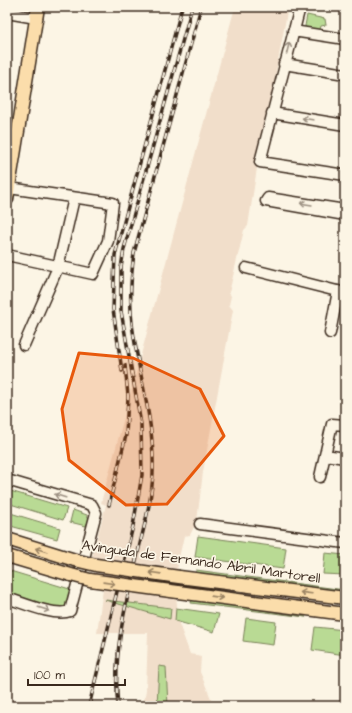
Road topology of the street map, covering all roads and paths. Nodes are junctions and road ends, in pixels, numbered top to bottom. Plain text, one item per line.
1 (300, 7) edge
2 (7, 13) edge
3 (37, 13) edge
4 (293, 31) junction
5 (345, 39) edge
6 (284, 64) junction
7 (345, 74) edge
8 (272, 113) junction
9 (345, 125) edge
10 (345, 176) edge
11 (8, 193) edge
12 (74, 198) junction
13 (345, 210) edge
14 (345, 215) edge
15 (7, 255) edge
16 (58, 267) junction
17 (246, 268) dead end
18 (342, 292) edge
19 (330, 333) dead end
20 (24, 345) dead end
21 (345, 425) edge
22 (325, 455) junction
23 (345, 458) edge
24 (320, 477) dead end
25 (7, 480) edge
26 (200, 524) dead end
27 (7, 540) edge
28 (345, 543) edge
29 (7, 556) edge
30 (7, 598) edge
31 (345, 598) edge
32 (345, 614) edge

1 - 4 street
2 - 3 street
3 - 11 main road
4 - 5 street
6 -> 4 street
6 - 7 street
6 - 8 street
9 -> 8 street
8 - 10 street
11 - 12 street
12 - 16 street
12 - 16 street
13 -> 14 street
15 - 16 street
16 - 20 street
17 - 18 street
18 - 19 street
21 - 22 street
22 - 23 street
22 - 24 street
30 -> 25 street
26 - 28 street
31 -> 27 main road, Avinguda de Fernando Abril Martorell, bridge
29 -> 32 main road, bridge

